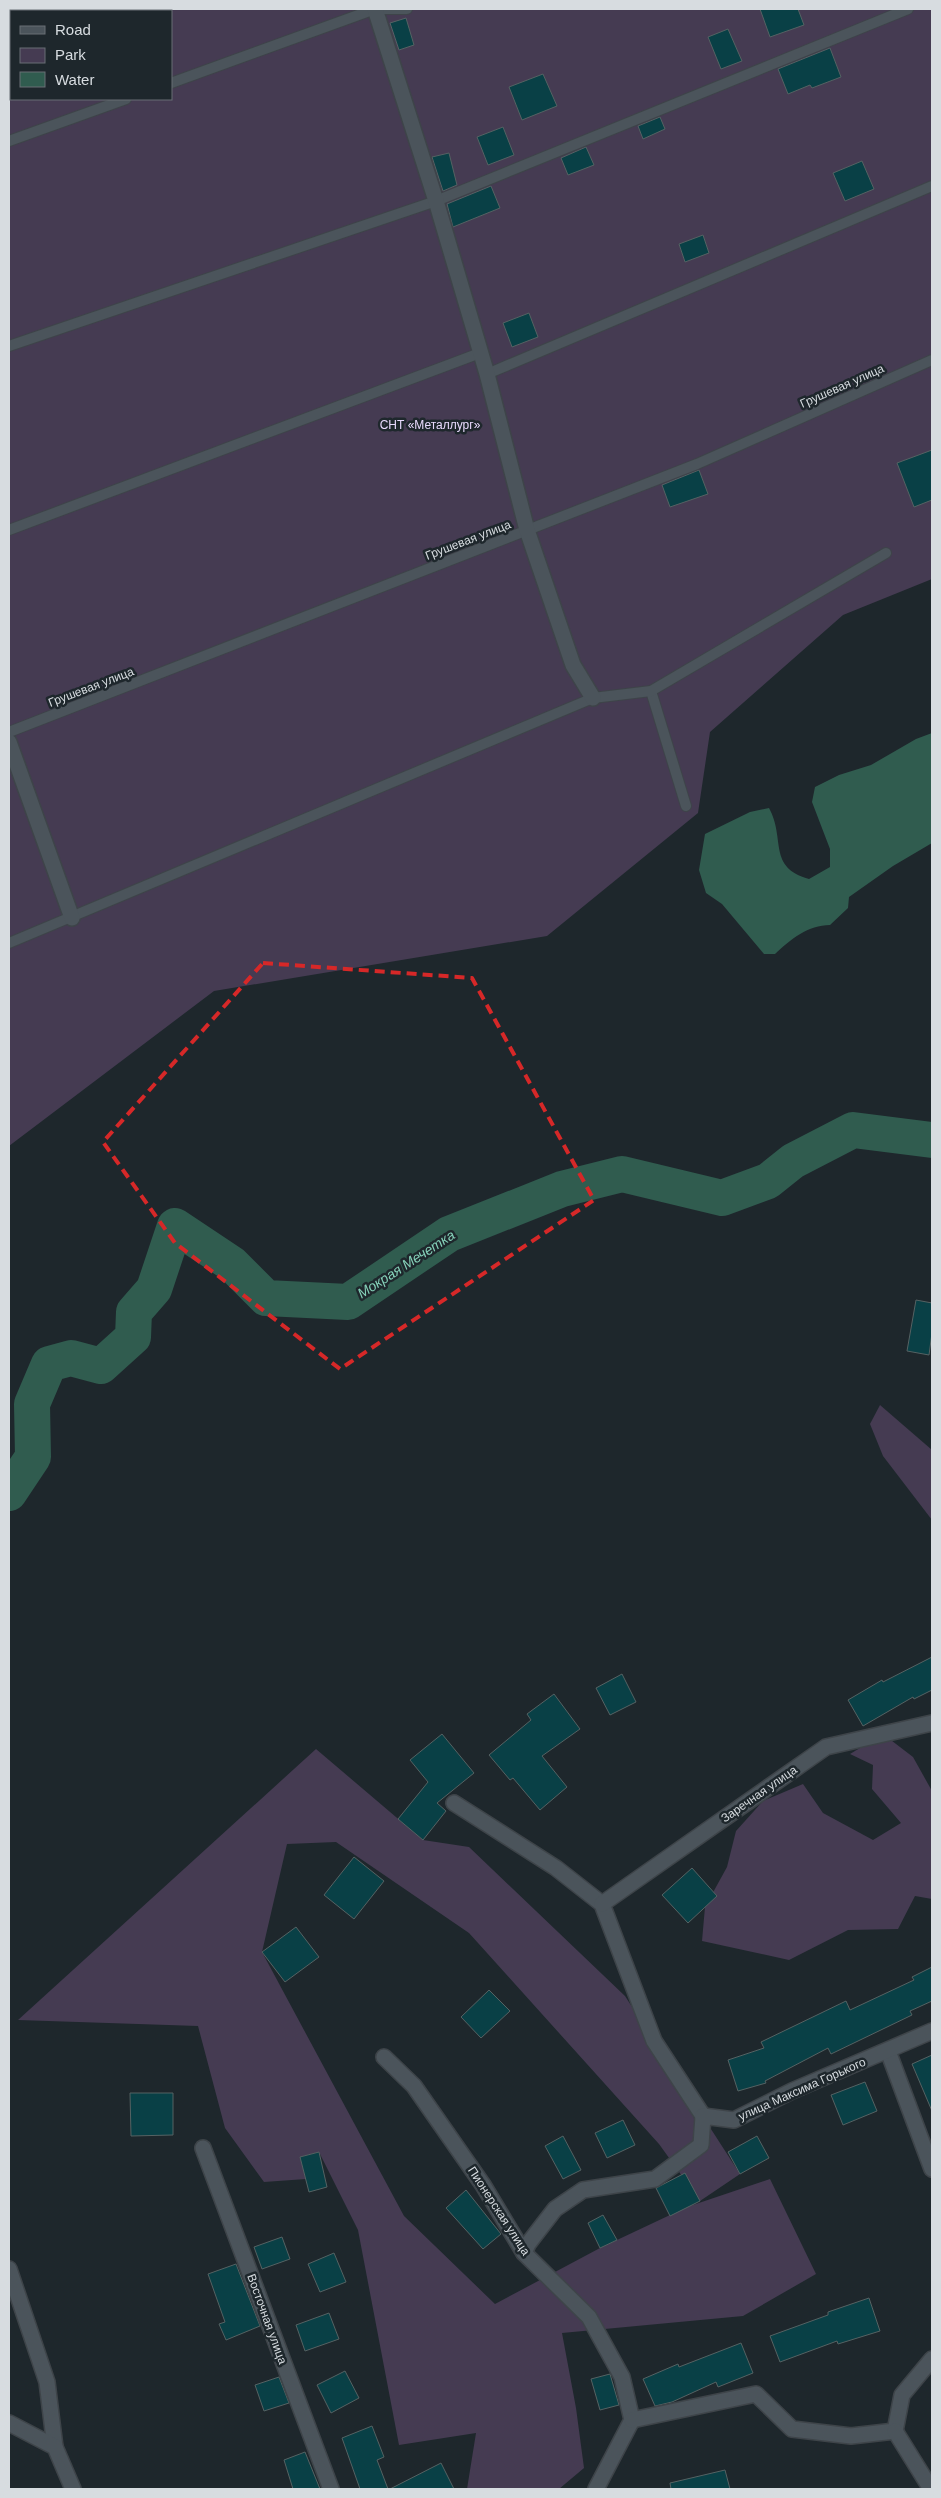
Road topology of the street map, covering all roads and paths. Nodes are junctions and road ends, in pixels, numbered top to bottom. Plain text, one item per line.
1 (375, 9) edge
2 (407, 9) edge
3 (908, 9) edge
4 (172, 82) edge
5 (123, 100) edge
6 (9, 141) edge
7 (932, 186) edge
8 (436, 201) junction
9 (9, 346) edge
10 (480, 353) junction
11 (932, 360) edge
12 (487, 374) junction
13 (9, 530) edge
14 (528, 530) junction
15 (886, 553) dead end
16 (651, 691) junction
17 (593, 698) junction
18 (9, 732) edge
19 (9, 742) edge
20 (686, 806) dead end
21 (72, 918) junction
22 (9, 943) edge
23 (932, 1723) edge
24 (454, 1803) dead end
25 (602, 1904) junction
26 (932, 2031) edge
27 (888, 2051) junction
28 (384, 2057) dead end
29 (703, 2116) junction
30 (203, 2148) dead end
31 (932, 2169) edge
32 (524, 2253) junction
33 (9, 2269) edge
34 (932, 2359) edge
35 (632, 2420) junction
36 (9, 2423) edge
37 (894, 2432) junction
38 (55, 2447) junction
39 (72, 2489) edge
40 (331, 2489) edge
41 (596, 2489) edge
42 (931, 2489) edge

1 - 2 lane
1 - 4 lane
1 - 8 street
3 - 8 lane
5 - 6 lane
7 - 12 lane
8 - 9 lane
8 - 10 street
10 - 12 street
10 - 13 lane
11 - 14 lane, Грушевая улица
12 - 14 street
14 - 17 street
14 - 18 lane, Грушевая улица
15 - 16 lane
16 - 17 lane
16 - 20 lane
17 - 21 lane
19 - 21 street
21 - 22 lane
23 - 25 street, Заречная улица
24 - 25 street
25 - 29 street
26 - 27 street, улица Максима Горького
27 - 29 street, улица Максима Горького
27 - 31 street
28 - 32 street, Пионерская улица
29 - 32 street
30 - 40 street, Восточная улица
32 - 35 street, Пионерская улица
33 - 38 street
34 - 37 street
35 - 37 street
35 - 41 street
36 - 38 street
37 - 42 street
38 - 39 street

